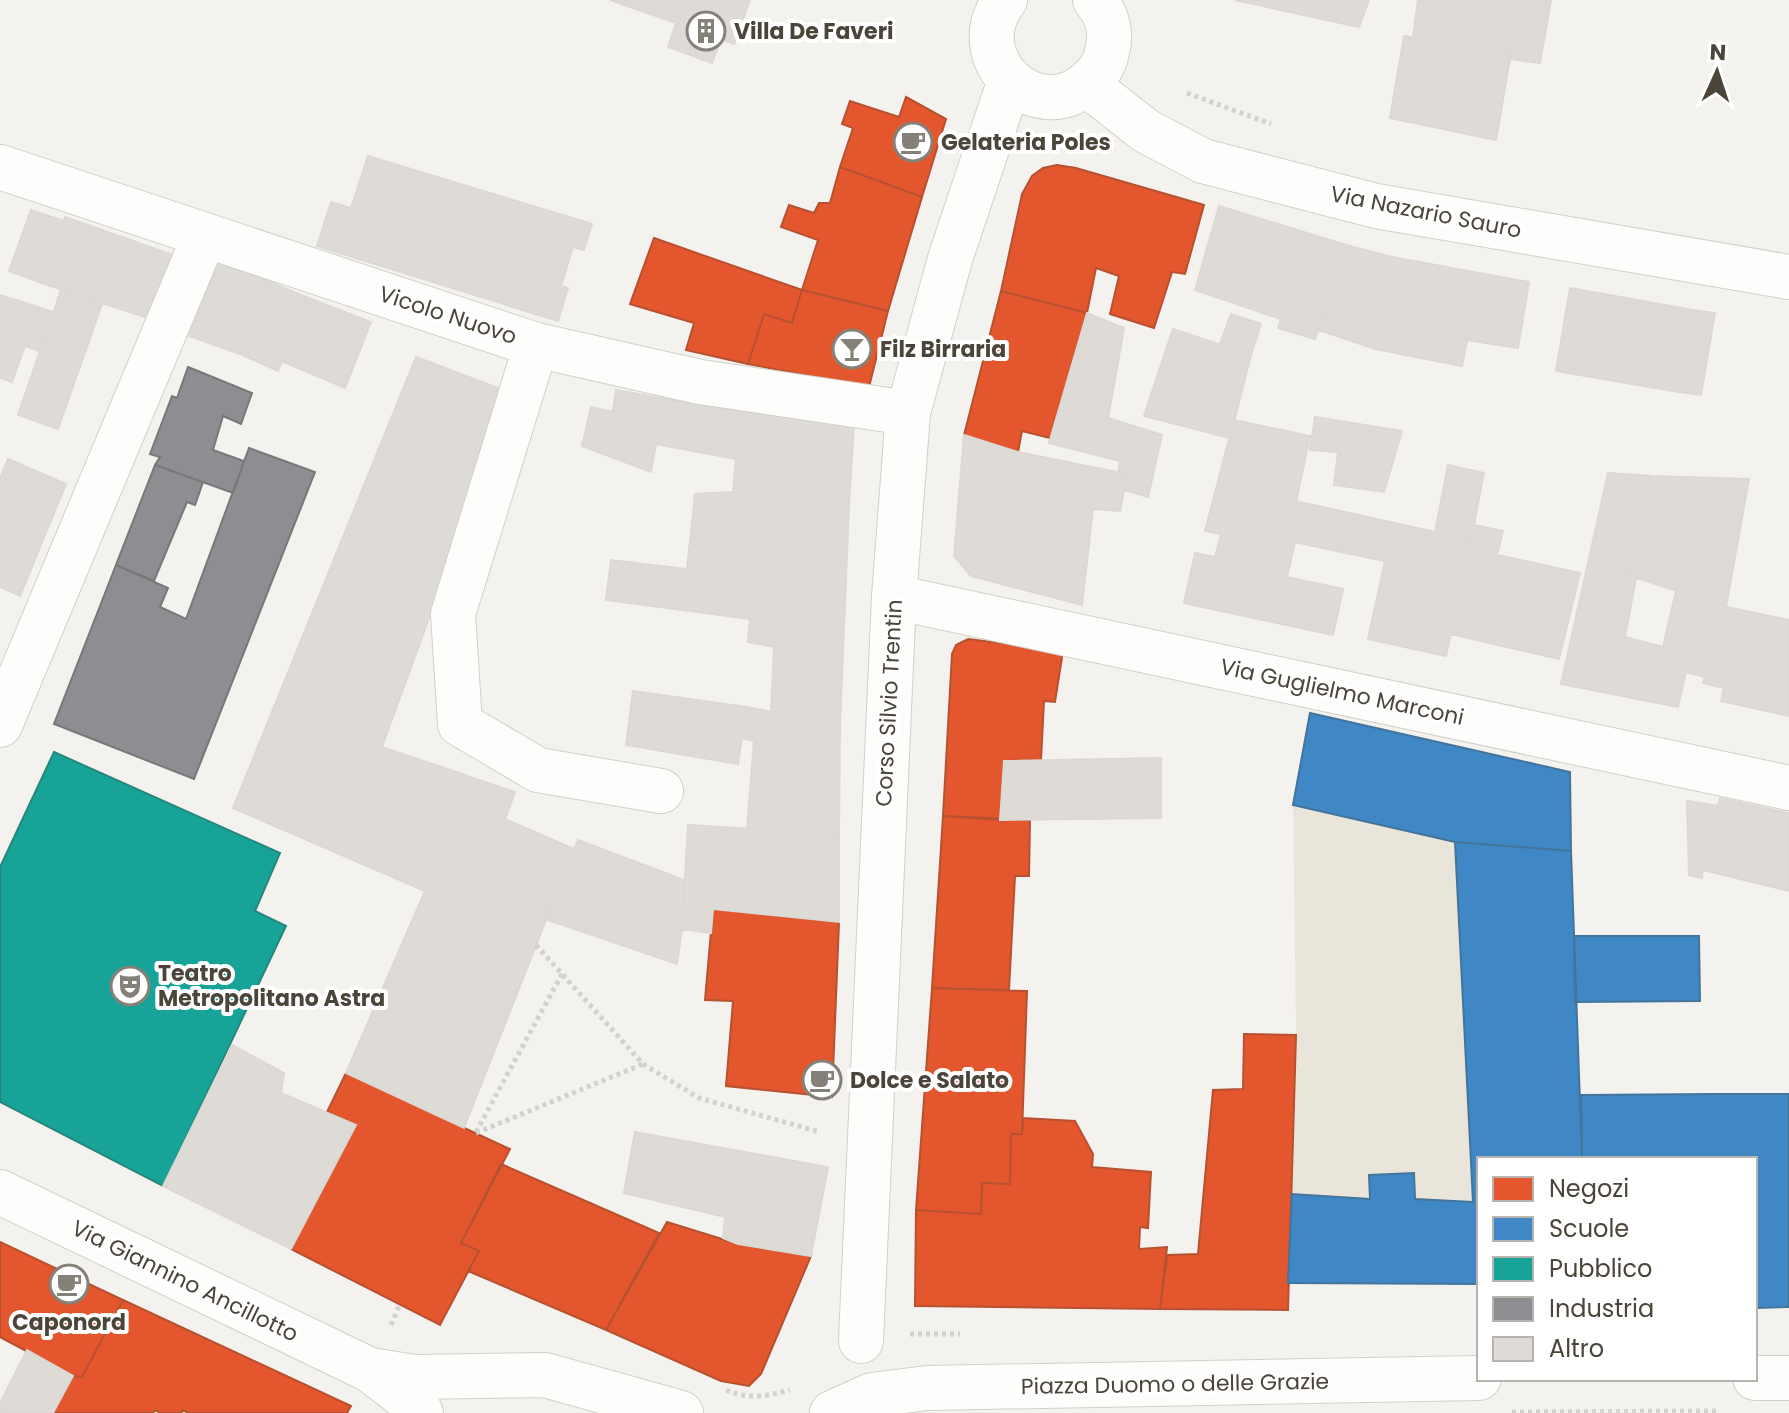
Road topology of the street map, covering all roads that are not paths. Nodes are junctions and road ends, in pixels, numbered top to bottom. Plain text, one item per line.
1 (1005, 0) edge
2 (1095, 0) edge
3 (1010, 80) junction
4 (1086, 84) junction
5 (0, 167) edge
6 (205, 235) junction
7 (1789, 277) edge
8 (536, 345) junction
9 (908, 413) junction
10 (894, 597) junction
11 (0, 725) edge
12 (1789, 788) edge
13 (661, 791) dead end
14 (1, 1196) edge
15 (861, 1341) road end
16 (370, 1370) junction
17 (1477, 1378) edge
18 (1757, 1378) edge
19 (1789, 1378) edge
20 (1486, 1381) edge
21 (846, 1407) edge
22 (421, 1413) edge
23 (681, 1413) edge
24 (1483, 1413) edge

1 - 3 street
2 - 4 street
3 - 4 street
3 - 9 street, Corso Silvio Trentin
4 - 7 street, Via Nazario Sauro
5 - 6 street, Vicolo Nuovo
6 - 8 street, Vicolo Nuovo
6 - 11 street
8 - 9 street, Vicolo Nuovo
8 - 13 street
9 - 10 street, Corso Silvio Trentin
10 - 12 street, Via Guglielmo Marconi
10 - 15 street, Corso Silvio Trentin
14 - 16 street, Via Giannino Ancillotto
16 - 22 street
16 - 23 street
17 - 21 street, Piazza Duomo o delle Grazie
18 - 19 street
20 - 24 street

